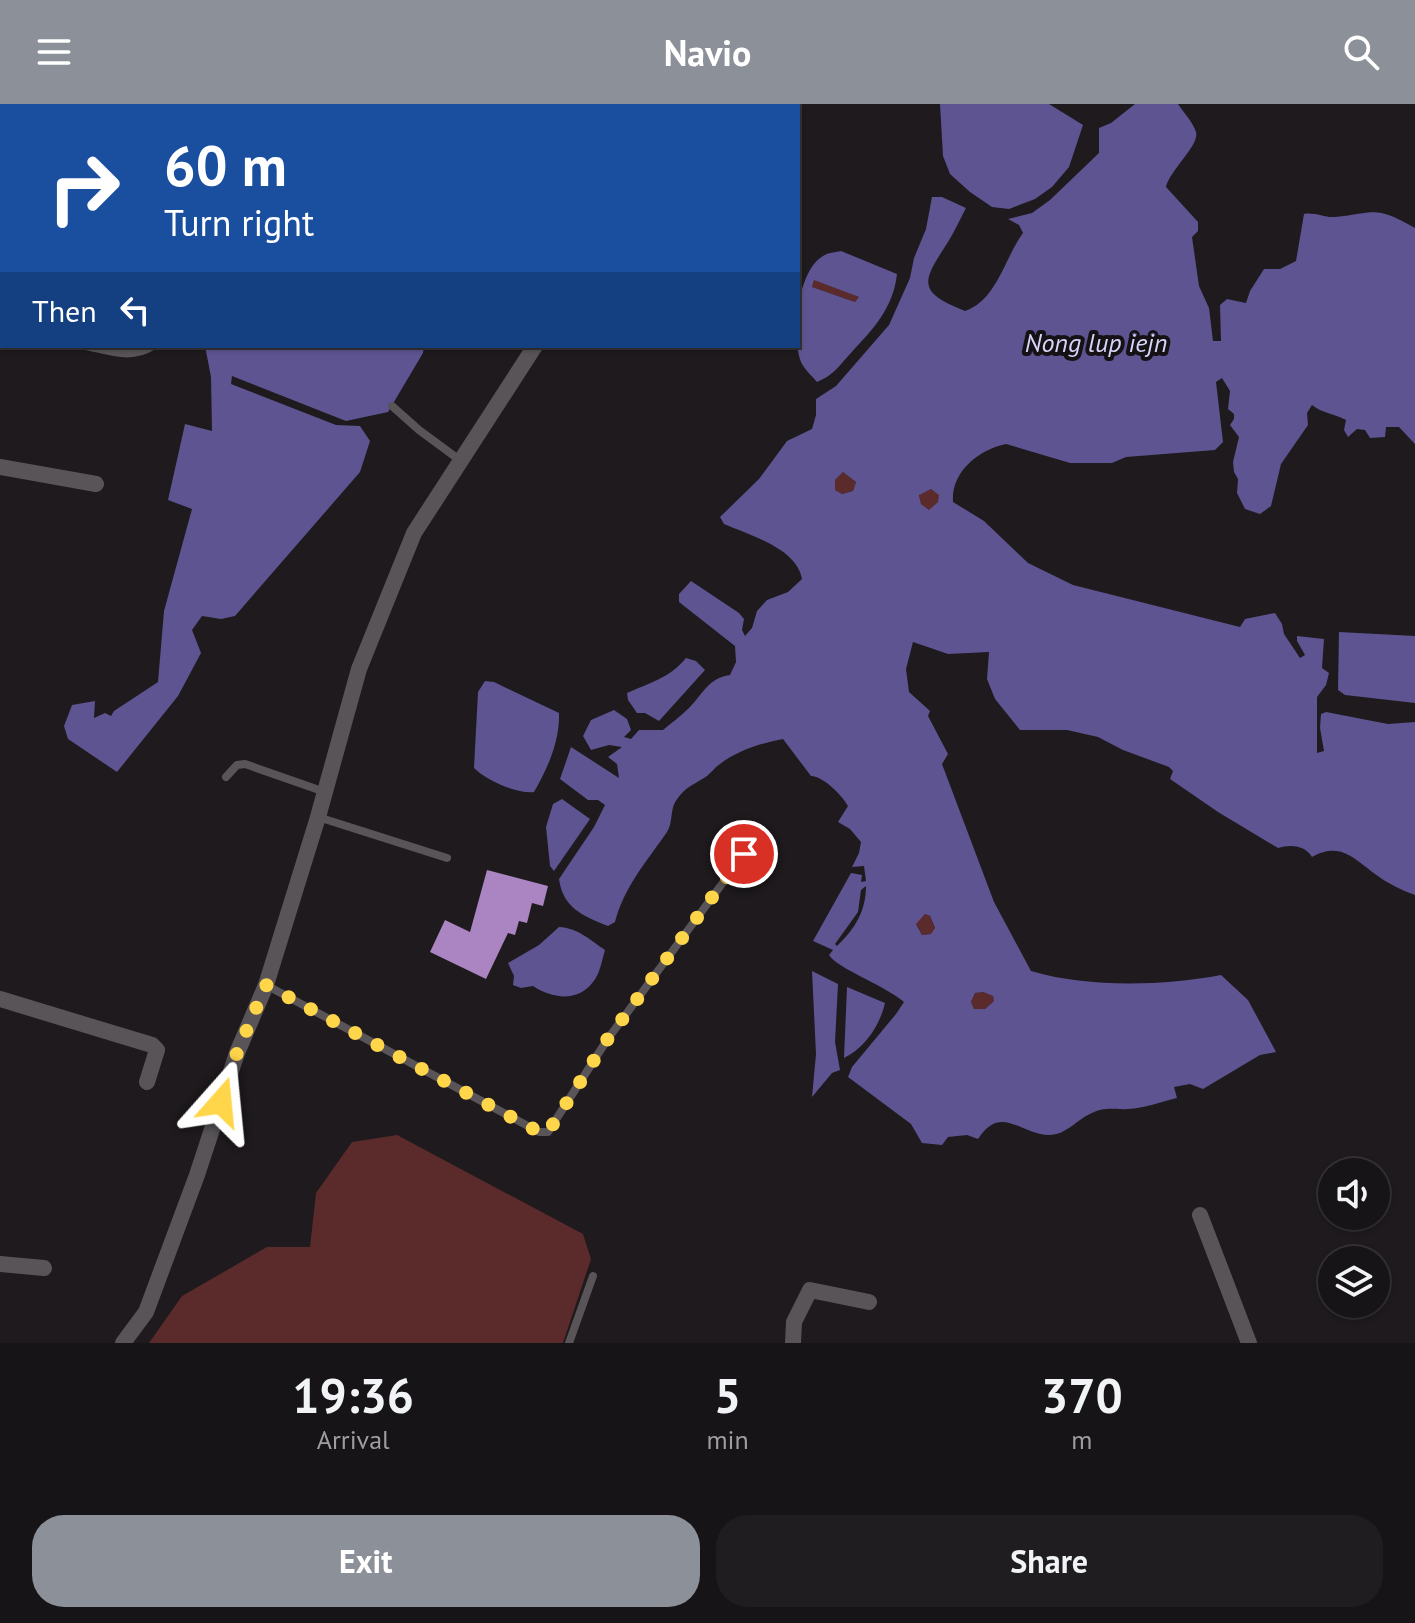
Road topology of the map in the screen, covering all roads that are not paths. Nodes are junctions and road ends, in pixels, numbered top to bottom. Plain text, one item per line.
1 (96, 348) edge
2 (150, 348) edge
3 (534, 348) edge
4 (392, 406) dead end
5 (462, 461) junction
6 (0, 467) edge
7 (96, 484) dead end
8 (226, 777) dead end
9 (325, 792) junction
10 (318, 817) junction
11 (744, 854) dead end
12 (447, 858) dead end
13 (266, 985) junction
14 (0, 999) edge
15 (147, 1082) dead end
16 (1200, 1215) dead end
17 (0, 1264) edge
18 (44, 1268) dead end
19 (593, 1276) dead end
20 (869, 1302) dead end
21 (123, 1343) edge
22 (569, 1343) edge
23 (793, 1343) edge
24 (1249, 1343) edge

1 - 2 lane
3 - 5 street
4 - 5 lane
5 - 9 street
6 - 7 street
8 - 9 lane
9 - 10 street
10 - 12 lane
10 - 13 street
11 - 13 lane
13 - 21 street
14 - 15 street
16 - 24 street
17 - 18 street
19 - 22 lane
20 - 23 street

